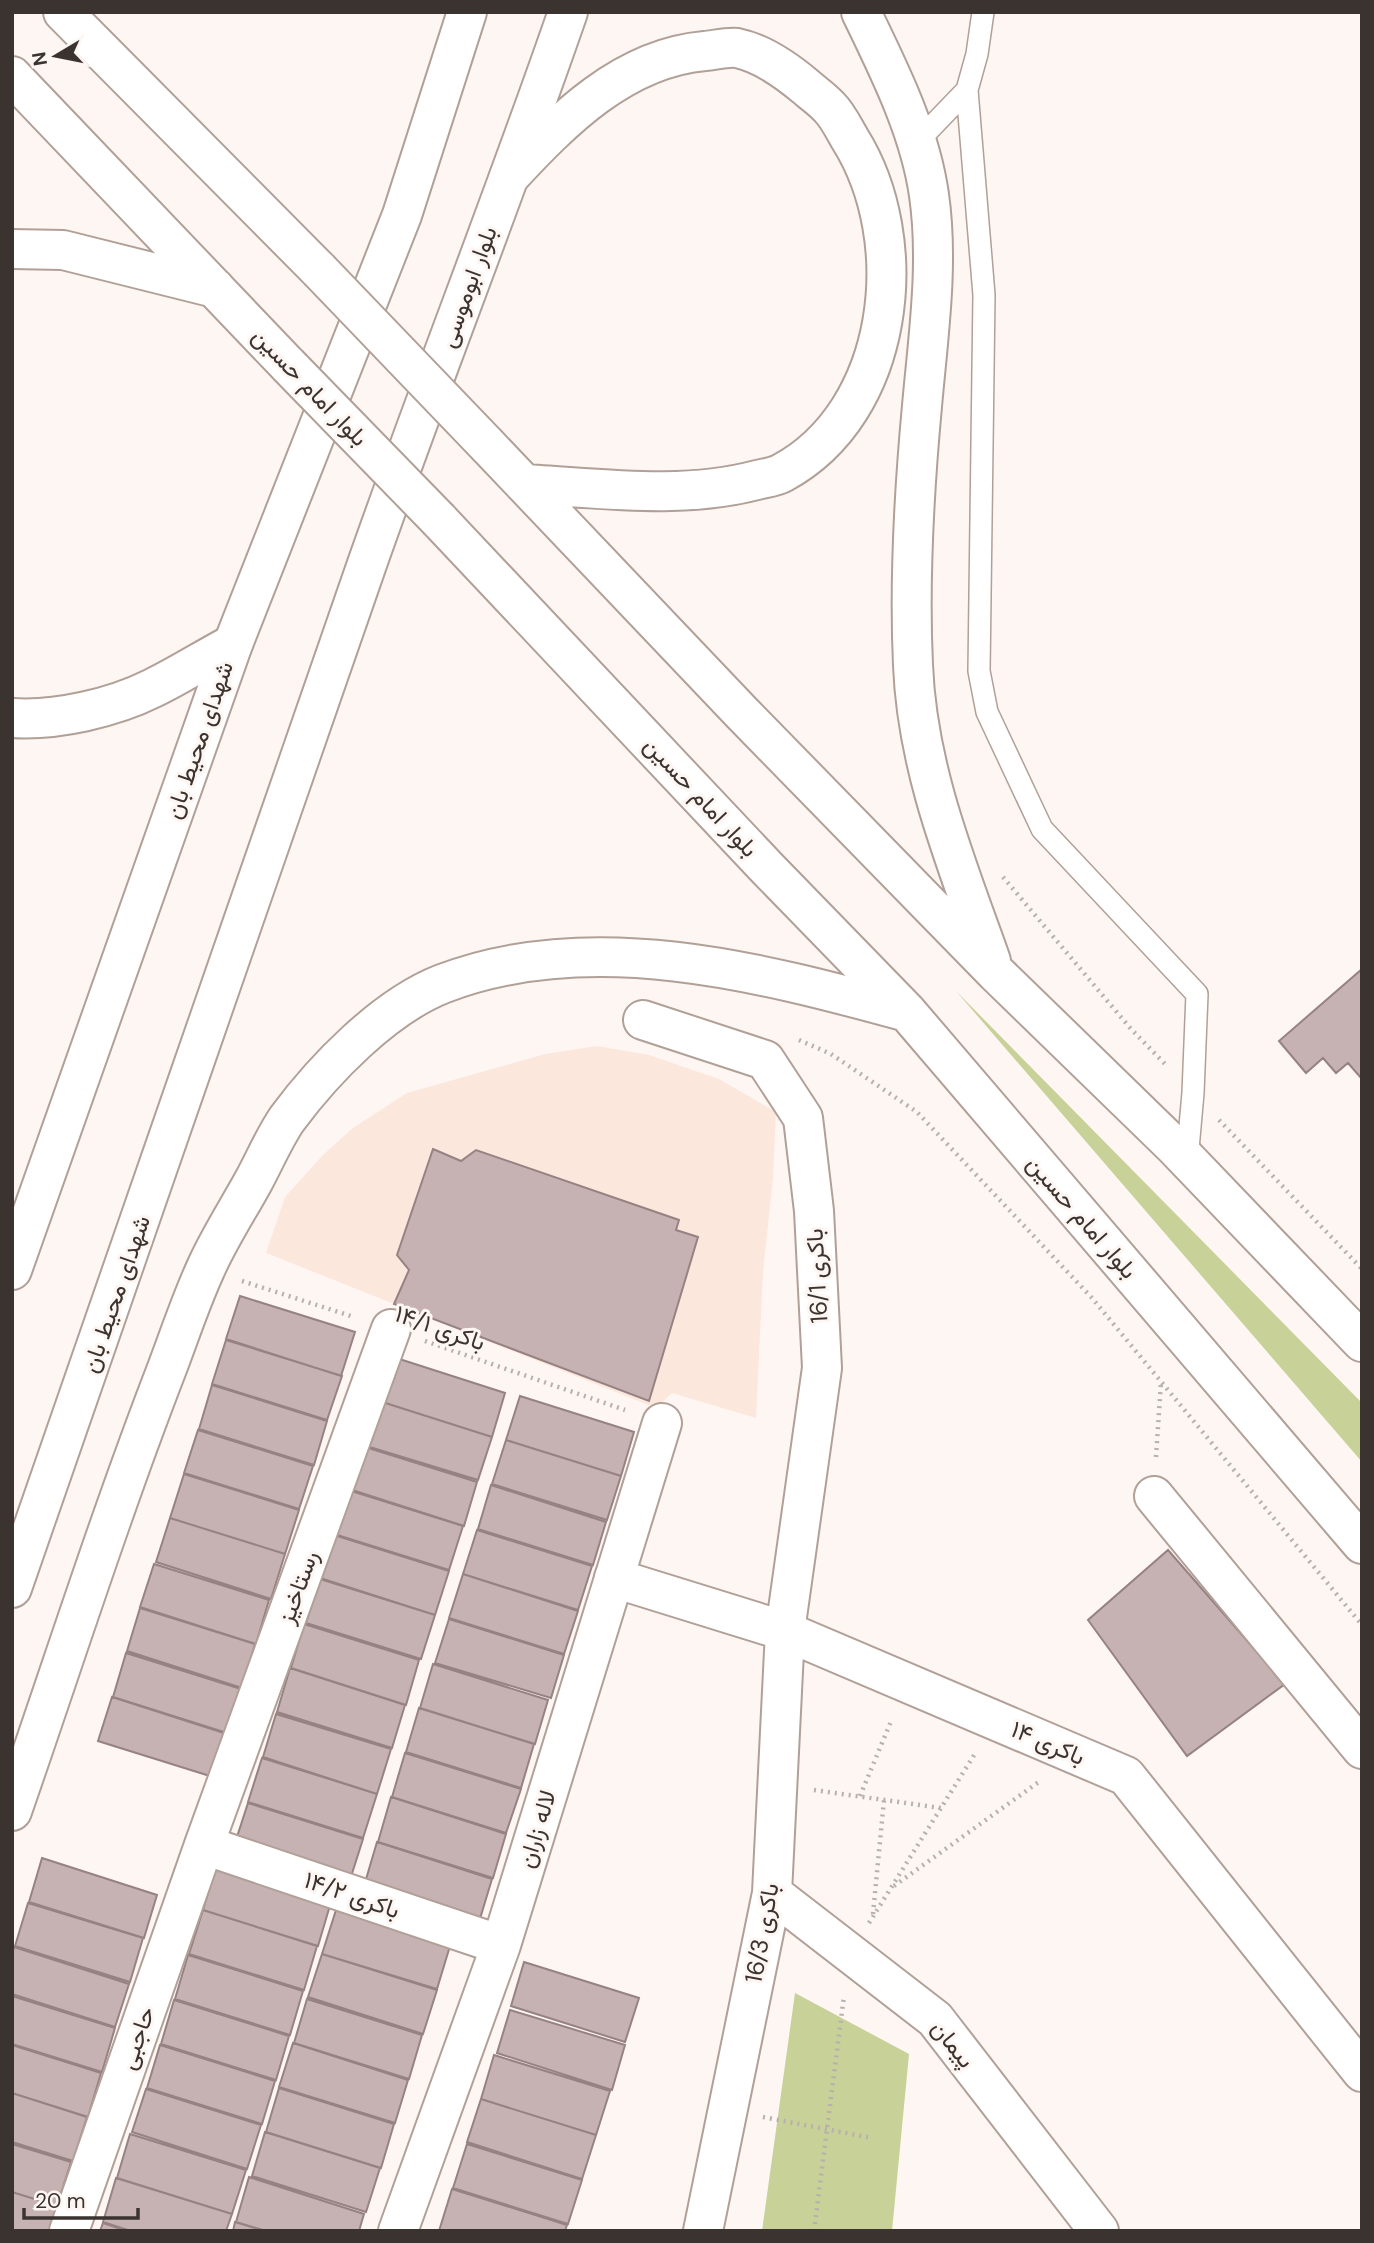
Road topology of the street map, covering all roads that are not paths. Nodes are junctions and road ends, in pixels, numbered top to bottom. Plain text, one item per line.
1 (64, 12) edge
2 (467, 12) edge
3 (568, 12) edge
4 (862, 12) edge
5 (983, 12) edge
6 (12, 76) edge
7 (967, 90) junction
8 (916, 143) junction
9 (509, 177) junction
10 (12, 249) edge
11 (215, 288) junction
12 (524, 484) junction
13 (368, 562) joint
14 (233, 644) junction
15 (12, 718) edge
16 (996, 973) junction
17 (907, 1012) junction
18 (643, 1020) dead end
19 (1187, 1160) junction
20 (12, 1270) edge
21 (391, 1329) road end
22 (1362, 1342) edge
23 (663, 1423) road end
24 (1154, 1496) road end
25 (1362, 1544) edge
26 (614, 1578) junction
27 (12, 1587) edge
28 (785, 1631) junction
29 (1362, 1749) edge
30 (12, 1811) edge
31 (204, 1845) junction
32 (772, 1893) junction
33 (501, 1945) junction
34 (1362, 2073) edge
35 (69, 2231) edge
36 (398, 2231) edge
37 (703, 2231) edge
38 (1099, 2231) edge

1 - 12 main road, bridge
2 - 14 main road, شهدای محیط بان
3 - 9 main road, بلوار ابوموسی
4 - 8 main road
5 - 7 lane
6 - 11 main road, بلوار امام حسین
7 - 8 lane
7 - 19 lane
8 - 16 main road
9 - 12 main road
9 - 13 main road, بلوار ابوموسی
10 - 11 main road
11 - 17 main road, بلوار امام حسین, bridge
12 - 16 main road
13 - 27 main road, شهدای محیط بان
14 - 15 main road
14 - 20 main road, شهدای محیط بان
16 - 19 main road
17 - 25 main road, بلوار امام حسین
17 - 30 main road
18 - 28 main road, باکری 16/1
19 - 22 main road
21 - 31 main road, رستاخیز
23 - 26 main road, لاله زاران
24 - 29 main road
26 - 28 main road, باکری ۱۴
26 - 33 main road, لاله زاران
28 - 32 main road, باکری 16/3
28 - 34 main road, باکری ۱۴
31 - 33 main road, باکری ۱۴/۲
31 - 35 main road, حاجبی
32 - 37 main road, باکری 16/3
32 - 38 main road, پیمان
33 - 36 main road, لاله زاران

